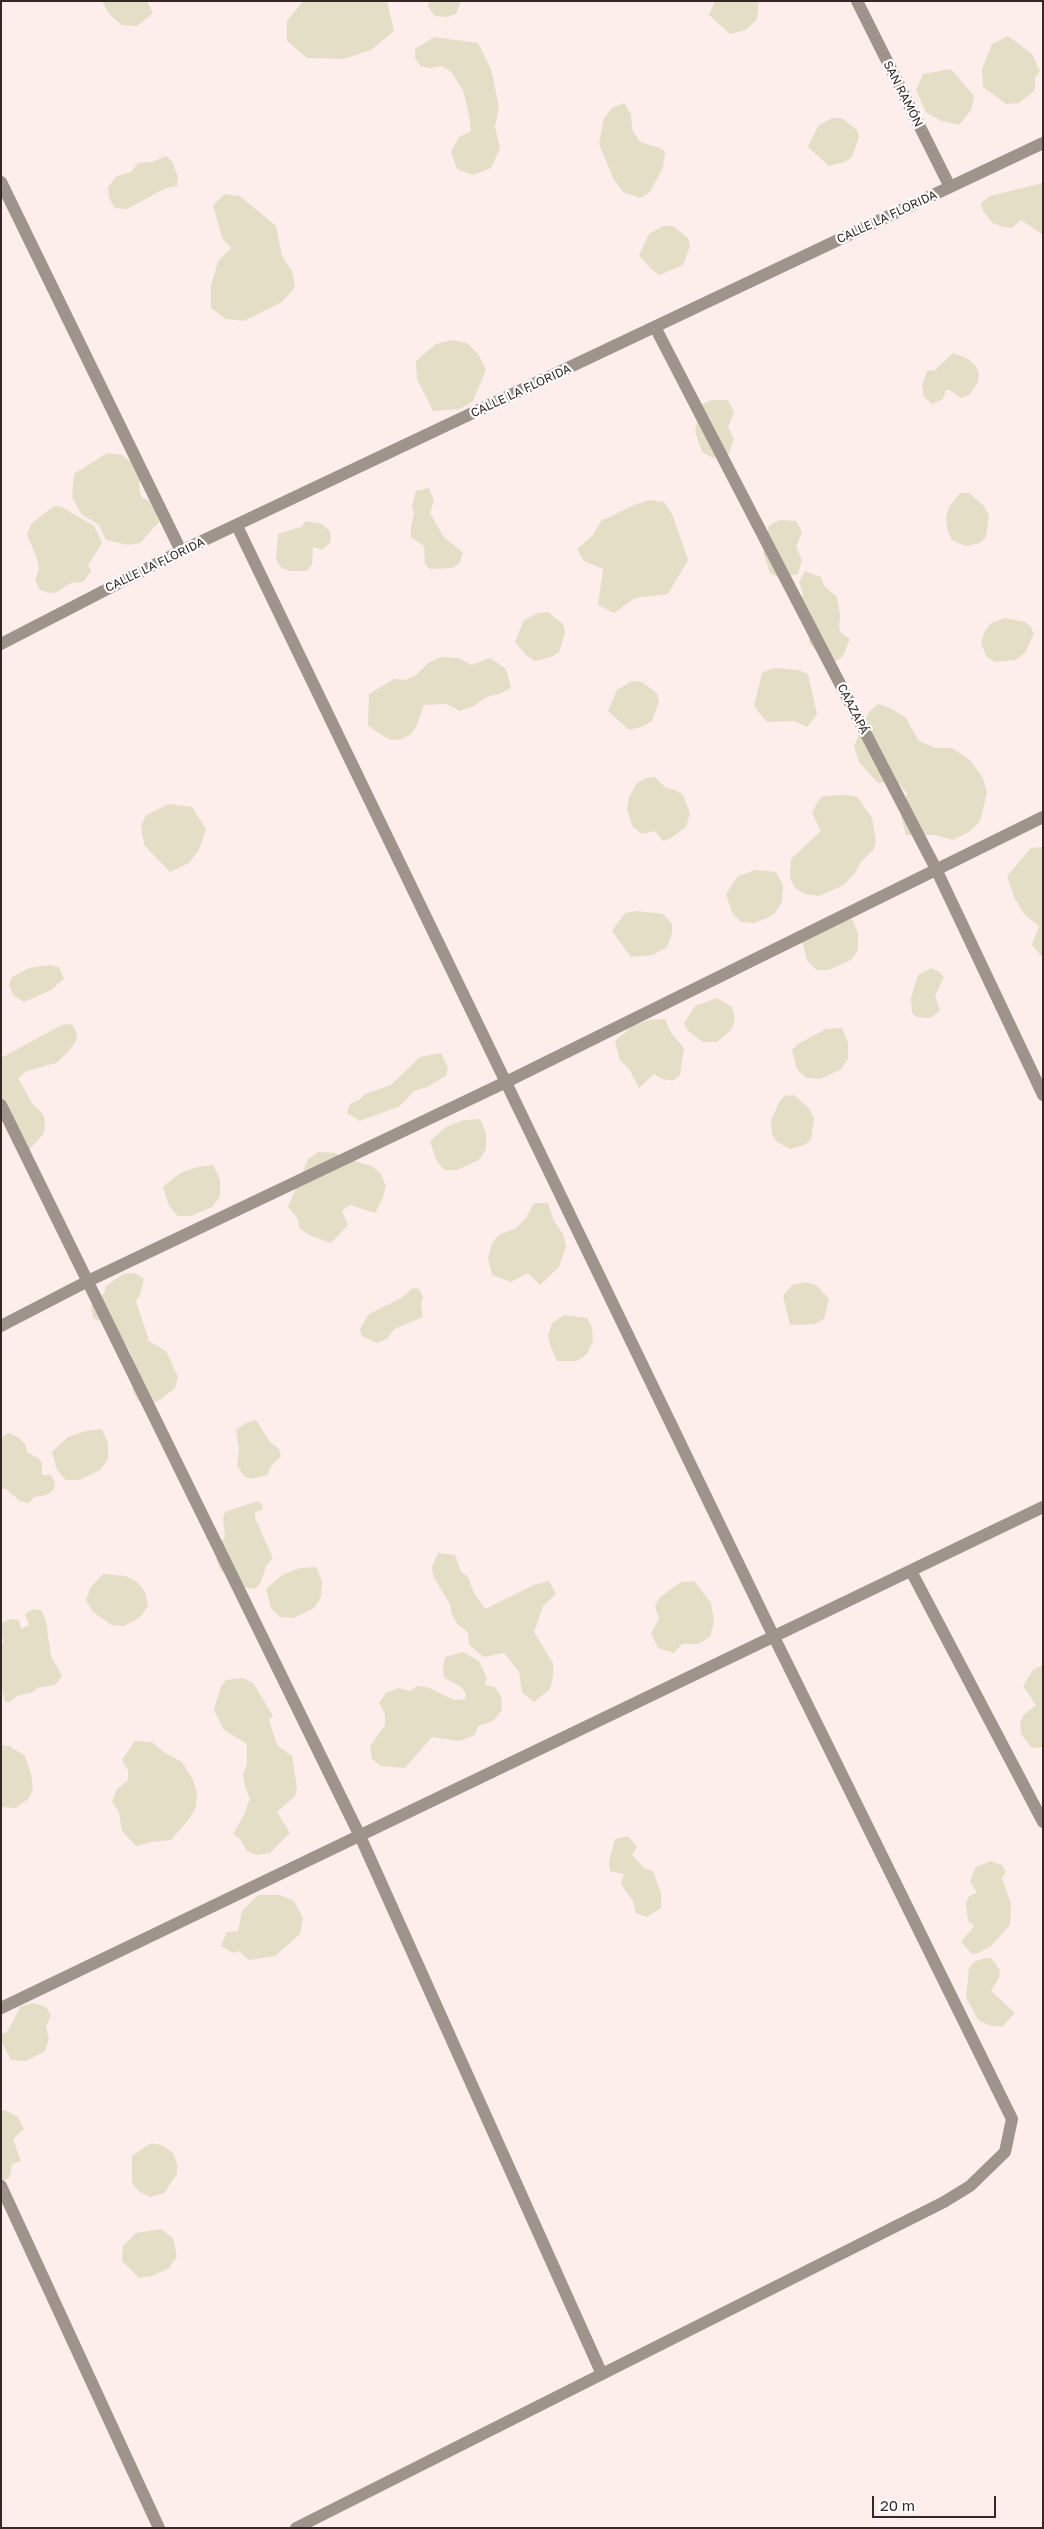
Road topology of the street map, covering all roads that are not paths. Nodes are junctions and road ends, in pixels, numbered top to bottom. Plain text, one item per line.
1 (857, 1) edge
2 (1043, 143) edge
3 (1, 182) edge
4 (950, 187) junction
5 (655, 327) junction
6 (237, 526) junction
7 (181, 550) junction
8 (1, 644) edge
9 (1043, 817) edge
10 (936, 870) junction
11 (506, 1082) junction
12 (1043, 1095) edge
13 (1, 1105) edge
14 (88, 1281) junction
15 (1, 1326) edge
16 (1043, 1508) edge
17 (911, 1571) junction
18 (774, 1637) junction
19 (1043, 1822) edge
20 (360, 1836) junction
21 (1, 2008) edge
22 (1, 2186) edge
23 (601, 2372) junction
24 (159, 2528) edge
25 (296, 2528) edge

1 - 4 street, SAN RAMÓN
2 - 4 street, CALLE LA FLORIDA
3 - 7 street
4 - 5 street, CALLE LA FLORIDA
5 - 6 street, CALLE LA FLORIDA
5 - 10 street, CAAZAPÁ
6 - 7 street, CALLE LA FLORIDA
6 - 11 street
7 - 8 street, CALLE LA FLORIDA
9 - 10 street
10 - 11 street
10 - 12 street, CAAZAPÁ
11 - 14 street
11 - 18 street
13 - 14 street
14 - 15 street
14 - 20 street
16 - 17 street
17 - 18 street
17 - 19 street
18 - 20 street
18 - 23 street
20 - 21 street
20 - 23 street
22 - 24 street
23 - 25 street

